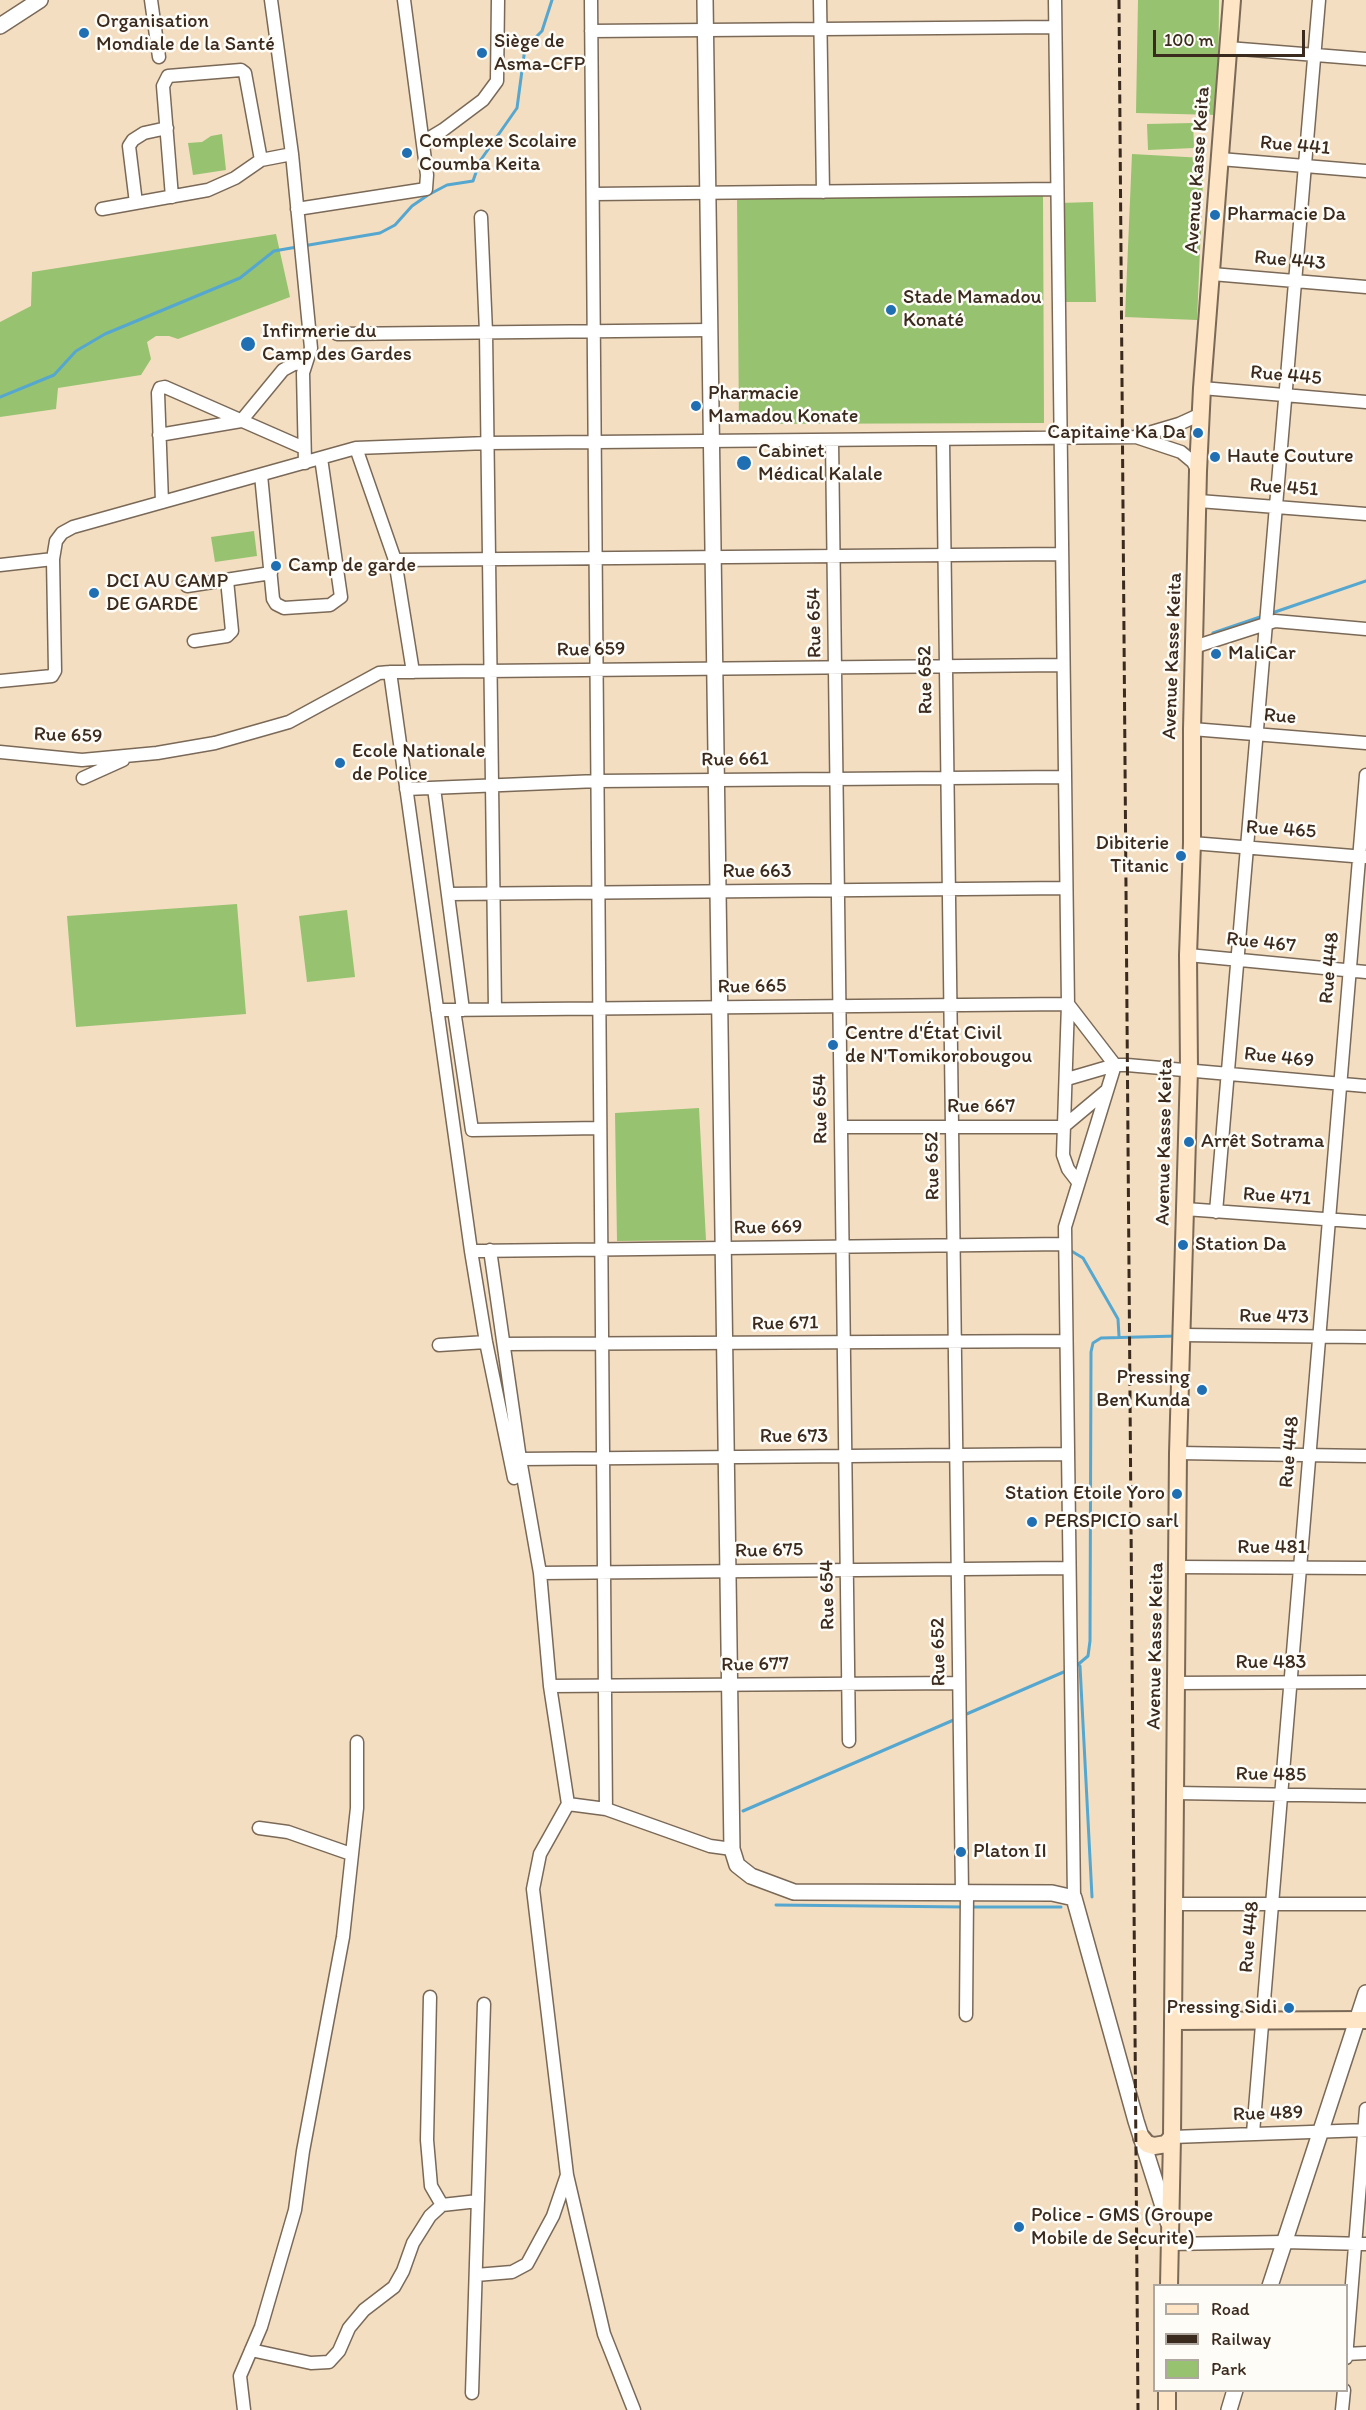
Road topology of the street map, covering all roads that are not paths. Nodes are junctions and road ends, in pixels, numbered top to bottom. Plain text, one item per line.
1 (40, 0) edge
2 (151, 0) edge
3 (271, 0) edge
4 (404, 0) edge
5 (498, 0) edge
6 (591, 0) edge
7 (705, 0) edge
8 (820, 0) edge
9 (1055, 0) edge
10 (1232, 0) edge
11 (1319, 0) edge
12 (0, 27) edge
13 (1055, 27) junction
14 (821, 29) junction
15 (706, 30) junction
16 (591, 31) junction
17 (1228, 48) junction
18 (1314, 55) junction
19 (159, 57) dead end
20 (1366, 59) edge
21 (167, 128) junction
22 (423, 142) junction
23 (292, 154) junction
24 (1220, 159) junction
25 (261, 160) junction
26 (1305, 166) junction
27 (1366, 171) edge
28 (1057, 189) junction
29 (708, 192) junction
30 (823, 192) junction
31 (593, 194) junction
32 (172, 197) junction
33 (136, 203) junction
34 (102, 209) dead end
35 (297, 209) junction
36 (481, 217) dead end
37 (1212, 274) junction
38 (1295, 281) junction
39 (1366, 287) edge
40 (710, 330) junction
41 (486, 332) junction
42 (594, 332) junction
43 (336, 334) dead end
44 (306, 363) junction
45 (1202, 388) junction
46 (1285, 395) junction
47 (1366, 402) edge
48 (1201, 414) junction
49 (241, 421) junction
50 (159, 435) junction
51 (1135, 437) junction
52 (1060, 438) junction
53 (943, 439) junction
54 (832, 440) junction
55 (712, 441) junction
56 (595, 442) junction
57 (488, 443) junction
58 (304, 448) junction
59 (356, 448) junction
60 (321, 458) junction
61 (305, 463) junction
62 (1198, 471) junction
63 (261, 475) junction
64 (1198, 501) junction
65 (162, 502) junction
66 (1276, 507) junction
67 (1366, 514) edge
68 (1062, 554) junction
69 (944, 555) junction
70 (834, 556) junction
71 (713, 557) junction
72 (596, 558) junction
73 (53, 559) junction
74 (489, 559) junction
75 (395, 560) junction
76 (0, 566) edge
77 (271, 573) junction
78 (227, 580) junction
79 (187, 586) dead end
80 (1269, 622) junction
81 (1366, 629) edge
82 (194, 641) dead end
83 (1194, 647) junction
84 (1064, 665) junction
85 (946, 666) junction
86 (835, 667) junction
87 (715, 668) junction
88 (597, 669) junction
89 (491, 670) junction
90 (390, 672) junction
91 (413, 672) junction
92 (0, 681) edge
93 (1192, 729) junction
94 (1256, 734) junction
95 (1366, 743) edge
96 (0, 752) edge
97 (134, 755) junction
98 (1366, 775) edge
99 (1065, 777) junction
100 (83, 778) dead end
101 (947, 778) junction
102 (836, 779) junction
103 (717, 780) junction
104 (597, 781) junction
105 (492, 786) junction
106 (434, 788) junction
107 (406, 789) junction
108 (1192, 843) junction
109 (1247, 847) junction
110 (1363, 856) edge
111 (1066, 888) junction
112 (949, 889) junction
113 (838, 890) junction
114 (718, 891) junction
115 (598, 892) junction
116 (494, 893) junction
117 (448, 894) junction
118 (1188, 956) junction
119 (1238, 959) junction
120 (1350, 971) junction
121 (1366, 972) edge
122 (1068, 1004) junction
123 (950, 1005) junction
124 (839, 1006) junction
125 (720, 1007) junction
126 (599, 1008) junction
127 (495, 1009) junction
128 (437, 1010) junction
129 (459, 1010) junction
130 (1115, 1065) junction
131 (1189, 1069) junction
132 (1228, 1072) junction
133 (1067, 1079) junction
134 (1340, 1084) junction
135 (1366, 1086) edge
136 (1106, 1090) junction
137 (952, 1126) junction
138 (841, 1127) junction
139 (1063, 1127) junction
140 (600, 1128) junction
141 (1078, 1182) junction
142 (1185, 1209) junction
143 (1216, 1212) junction
144 (1329, 1219) junction
145 (1366, 1222) edge
146 (954, 1245) junction
147 (1065, 1245) junction
148 (843, 1246) junction
149 (724, 1248) junction
150 (601, 1249) junction
151 (490, 1250) junction
152 (471, 1251) junction
153 (1181, 1335) junction
154 (1319, 1337) junction
155 (1366, 1337) edge
156 (1066, 1341) junction
157 (486, 1342) junction
158 (955, 1342) junction
159 (844, 1343) junction
160 (504, 1344) junction
161 (602, 1344) junction
162 (725, 1344) junction
163 (439, 1345) dead end
164 (1178, 1453) junction
165 (1068, 1454) junction
166 (956, 1455) junction
167 (1309, 1455) junction
168 (845, 1456) junction
169 (1366, 1456) edge
170 (727, 1457) junction
171 (603, 1458) junction
172 (520, 1459) junction
173 (514, 1478) dead end
174 (1178, 1567) junction
175 (1069, 1568) junction
176 (1300, 1568) junction
177 (1366, 1568) edge
178 (958, 1569) junction
179 (847, 1570) junction
180 (728, 1571) junction
181 (604, 1572) junction
182 (540, 1573) junction
183 (1290, 1682) junction
184 (1366, 1682) edge
185 (959, 1683) junction
186 (1176, 1683) junction
187 (848, 1684) junction
188 (730, 1685) junction
189 (550, 1686) junction
190 (605, 1686) junction
191 (849, 1741) dead end
192 (357, 1742) dead end
193 (1175, 1793) junction
194 (1281, 1794) junction
195 (1366, 1796) edge
196 (568, 1804) junction
197 (606, 1809) junction
198 (259, 1828) dead end
199 (732, 1849) junction
200 (351, 1854) junction
201 (965, 1893) junction
202 (1074, 1898) junction
203 (1174, 1904) junction
204 (1272, 1904) junction
205 (1366, 1904) edge
206 (1366, 1993) edge
207 (430, 1997) dead end
208 (484, 2004) dead end
209 (966, 2015) dead end
210 (1362, 2020) edge
211 (1173, 2021) junction
212 (1262, 2021) junction
213 (1366, 2109) edge
214 (1365, 2130) edge
215 (1321, 2131) junction
216 (1253, 2133) junction
217 (1172, 2137) junction
218 (1142, 2138) junction
219 (567, 2175) junction
220 (478, 2200) junction
221 (442, 2205) junction
222 (1170, 2226) junction
223 (1284, 2242) junction
224 (1169, 2244) junction
225 (1361, 2244) edge
226 (476, 2275) junction
227 (1168, 2284) edge
228 (1271, 2284) edge
229 (1348, 2347) edge
230 (251, 2350) junction
231 (1366, 2353) edge
232 (1348, 2355) edge
233 (1167, 2392) edge
234 (1235, 2392) edge
235 (1344, 2392) edge
236 (472, 2393) dead end
237 (244, 2410) edge
238 (634, 2410) edge
239 (1167, 2410) edge
240 (1229, 2410) edge
241 (1342, 2410) edge

1 - 12 street
2 - 19 street
3 - 23 street
4 - 22 street
5 - 22 street
6 - 16 street
7 - 15 street
8 - 14 street
9 - 13 street
10 - 17 main road, Avenue Kasse Keita
11 - 18 street
13 - 14 street
13 - 28 street
14 - 15 street
14 - 30 street
15 - 16 street
15 - 29 street
16 - 31 street
17 - 18 street
17 - 24 main road, Avenue Kasse Keita
18 - 20 street
18 - 26 street
21 - 25 street
21 - 32 street
21 - 33 street
22 - 35 street
23 - 25 street
23 - 35 street
24 - 26 street, Rue 441
24 - 37 main road, Avenue Kasse Keita
25 - 32 street
26 - 27 street, Rue 441
26 - 38 street
28 - 30 street
28 - 52 street
29 - 30 street
29 - 31 street
29 - 40 street
31 - 42 street
32 - 33 street
33 - 34 street
35 - 44 street
36 - 41 street
37 - 38 street, Rue 443
37 - 45 main road, Avenue Kasse Keita
38 - 39 street, Rue 443
38 - 46 street
40 - 42 street
40 - 55 street
41 - 42 street
41 - 43 street
41 - 57 street
42 - 56 street
44 - 49 street
44 - 58 street
45 - 46 street, Rue 445
45 - 48 main road, Avenue Kasse Keita
46 - 47 street, Rue 445
46 - 66 street
48 - 51 street
48 - 62 main road, Avenue Kasse Keita
49 - 50 street
49 - 50 street
49 - 58 street
50 - 65 street
51 - 52 street
51 - 62 street
52 - 53 street
52 - 68 street
53 - 54 street
53 - 69 street, Rue 652
54 - 55 street
54 - 70 street, Rue 654
55 - 56 street
55 - 71 street
56 - 57 street
56 - 72 street
57 - 59 street
57 - 74 street
58 - 61 street
59 - 60 street
59 - 75 street
60 - 61 street
60 - 77 street
61 - 63 street
62 - 64 main road, Avenue Kasse Keita
63 - 65 street
63 - 77 street
64 - 66 street, Rue 451
64 - 83 main road, Avenue Kasse Keita
65 - 73 street
66 - 67 street, Rue 451
66 - 80 street
68 - 69 street
68 - 84 street
69 - 70 street
69 - 85 street, Rue 652
70 - 71 street
70 - 86 street, Rue 654
71 - 72 street
71 - 87 street
72 - 74 street
72 - 88 street
73 - 76 street
73 - 92 street
74 - 75 street
74 - 89 street
75 - 91 street
77 - 78 street
78 - 79 street
78 - 82 street
80 - 81 street
80 - 83 street
80 - 94 street
83 - 93 main road, Avenue Kasse Keita
84 - 85 street, Rue 659
84 - 99 street
85 - 86 street, Rue 659
85 - 101 street, Rue 652
86 - 87 street, Rue 659
86 - 102 street, Rue 654
87 - 88 street, Rue 659
87 - 103 street
88 - 89 street, Rue 659
88 - 104 street
89 - 91 street, Rue 659
89 - 105 street
90 - 91 street, Rue 659
90 - 97 street, Rue 659
90 - 107 street
93 - 94 street, Rue
93 - 108 main road, Avenue Kasse Keita
94 - 95 street, Rue
94 - 109 street
96 - 97 street, Rue 659
97 - 100 street, Rue 659
98 - 110 street, Rue 448
99 - 101 street, Rue 661
99 - 111 street
101 - 102 street, Rue 661
101 - 112 street, Rue 652
102 - 103 street, Rue 661
102 - 113 street, Rue 654
103 - 104 street, Rue 661
103 - 114 street
104 - 105 street, Rue 661
104 - 115 street
105 - 106 street, Rue 661
105 - 116 street
106 - 107 street, Rue 661
106 - 117 street
107 - 128 street
108 - 109 street, Rue 465
108 - 118 main road, Avenue Kasse Keita
109 - 110 street, Rue 465
109 - 119 street
110 - 120 street, Rue 448
111 - 112 street, Rue 663
111 - 122 street
112 - 113 street, Rue 663
112 - 123 street, Rue 652
113 - 114 street, Rue 663
113 - 124 street, Rue 654
114 - 115 street, Rue 663
114 - 125 street
115 - 116 street, Rue 663
115 - 126 street
116 - 117 street, Rue 663
116 - 127 street
117 - 129 street
118 - 119 street, Rue 467
118 - 131 main road, Avenue Kasse Keita
119 - 120 street, Rue 467
119 - 132 street
120 - 121 street, Rue 467
120 - 134 street, Rue 448
122 - 123 street, Rue 665
122 - 130 street
122 - 133 street
123 - 124 street, Rue 665
123 - 137 street, Rue 652
124 - 125 street, Rue 665
124 - 138 street, Rue 654
125 - 126 street, Rue 665
125 - 149 street
126 - 127 street, Rue 665
126 - 140 street
127 - 129 street, Rue 665
128 - 129 street, Rue 665
128 - 152 street
129 - 140 street
130 - 131 street, Rue 469
130 - 133 street, Rue 469
130 - 136 street
131 - 132 street, Rue 469
131 - 142 main road, Avenue Kasse Keita
132 - 134 street, Rue 469
132 - 143 street
133 - 139 street
134 - 135 street, Rue 469
134 - 144 street, Rue 448
136 - 139 street
136 - 141 street
137 - 138 street, Rue 667
137 - 139 street, Rue 667
137 - 146 street, Rue 652
138 - 148 street, Rue 654
139 - 141 street
140 - 150 street
141 - 147 street
142 - 143 street, Rue 471
142 - 153 main road, Avenue Kasse Keita
143 - 144 street, Rue 471
144 - 145 street, Rue 471
144 - 154 street, Rue 448
146 - 147 street, Rue 669
146 - 148 street, Rue 669
146 - 158 street, Rue 652
147 - 156 street
148 - 149 street, Rue 669
148 - 159 street, Rue 654
149 - 150 street, Rue 669
149 - 162 street
150 - 151 street, Rue 669
150 - 161 street
151 - 152 street, Rue 669
151 - 160 street
152 - 157 street
153 - 154 street, Rue 473
153 - 164 main road, Avenue Kasse Keita
154 - 155 street, Rue 473
154 - 167 street, Rue 448
156 - 158 street, Rue 671
156 - 165 street
157 - 163 street
157 - 173 street
158 - 159 street, Rue 671
158 - 166 street, Rue 652
159 - 162 street, Rue 671
159 - 168 street, Rue 654
160 - 161 street, Rue 671
160 - 172 street
161 - 162 street, Rue 671
161 - 171 street
162 - 170 street
164 - 167 street
164 - 174 main road, Avenue Kasse Keita
165 - 166 street, Rue 673
165 - 175 street
166 - 168 street, Rue 673
166 - 178 street, Rue 652
167 - 169 street
167 - 176 street, Rue 448
168 - 170 street, Rue 673
168 - 179 street, Rue 654
170 - 171 street, Rue 673
170 - 180 street
171 - 172 street, Rue 673
171 - 181 street
172 - 182 street
174 - 176 street, Rue 481
174 - 186 main road, Avenue Kasse Keita
175 - 178 street, Rue 675
175 - 202 street
176 - 177 street, Rue 481
176 - 183 street, Rue 448
178 - 179 street, Rue 675
178 - 185 street, Rue 652
179 - 180 street, Rue 675
179 - 187 street, Rue 654
180 - 181 street, Rue 675
180 - 188 street
181 - 182 street, Rue 675
181 - 190 street
182 - 189 street
183 - 184 street, Rue 483
183 - 186 street, Rue 483
183 - 194 street, Rue 448
185 - 187 street, Rue 677
185 - 201 street, Rue 652
186 - 193 main road, Avenue Kasse Keita
187 - 188 street, Rue 677
187 - 191 street, Rue 654
188 - 190 street, Rue 677
188 - 199 street
189 - 190 street, Rue 677
189 - 196 street
190 - 197 street
192 - 200 street
193 - 194 street, Rue 485
193 - 203 main road, Avenue Kasse Keita
194 - 195 street, Rue 485
194 - 204 street, Rue 448
196 - 197 street
196 - 219 street
197 - 199 street
198 - 200 street
199 - 201 street
200 - 230 street
201 - 202 street
201 - 209 street, Rue 652
202 - 218 street
203 - 204 street
203 - 211 main road, Avenue Kasse Keita
204 - 205 street
204 - 212 street, Rue 448
206 - 210 street
207 - 221 street
208 - 220 street
210 - 212 main road
210 - 215 street
211 - 212 main road
211 - 217 main road, Avenue Kasse Keita
212 - 216 street, Rue 448
213 - 214 street
214 - 215 street, Rue 489
214 - 225 street
215 - 216 street, Rue 489
215 - 223 street
216 - 217 street, Rue 489
217 - 218 main road
217 - 222 main road, Avenue Kasse Keita
218 - 222 street
219 - 226 street
219 - 238 street
220 - 221 street
220 - 226 street
221 - 230 street
222 - 224 main road, Avenue Kasse Keita
223 - 224 street
223 - 225 street
223 - 228 street
224 - 227 main road, Avenue Kasse Keita
225 - 229 street
226 - 236 street
230 - 237 street
231 - 232 street
233 - 239 main road
234 - 240 street
235 - 241 street

